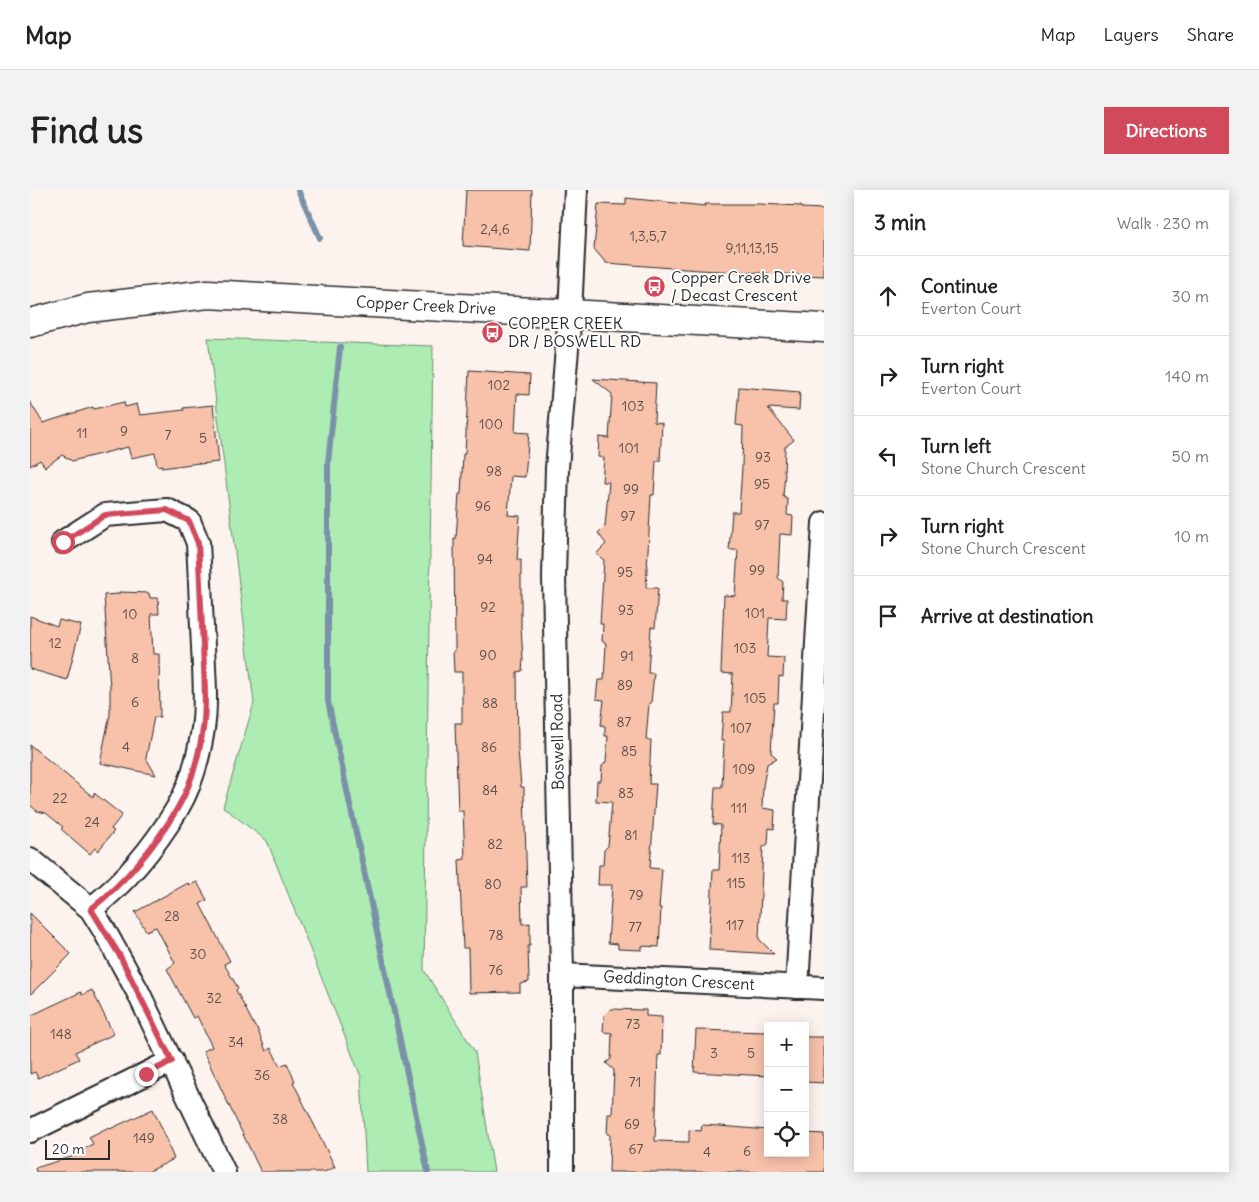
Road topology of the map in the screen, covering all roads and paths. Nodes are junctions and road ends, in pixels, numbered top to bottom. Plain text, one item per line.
1 (576, 190) edge
2 (570, 313) junction
3 (30, 323) edge
4 (824, 328) edge
5 (824, 523) edge
6 (63, 542) dead end
7 (30, 859) edge
8 (91, 909) junction
9 (562, 975) junction
10 (797, 987) junction
11 (824, 988) edge
12 (172, 1061) junction
13 (30, 1130) edge
14 (224, 1172) edge
15 (562, 1172) edge

1 - 2 street, Boswell Road
2 - 3 street, Copper Creek Drive
2 - 4 street, Copper Creek Drive
2 - 9 street, Boswell Road
5 - 10 street
6 - 8 street
7 - 8 street
8 - 12 street
9 - 10 street, Geddington Crescent
9 - 15 street, Boswell Road
10 - 11 street, Geddington Crescent
12 - 13 street
12 - 14 street

